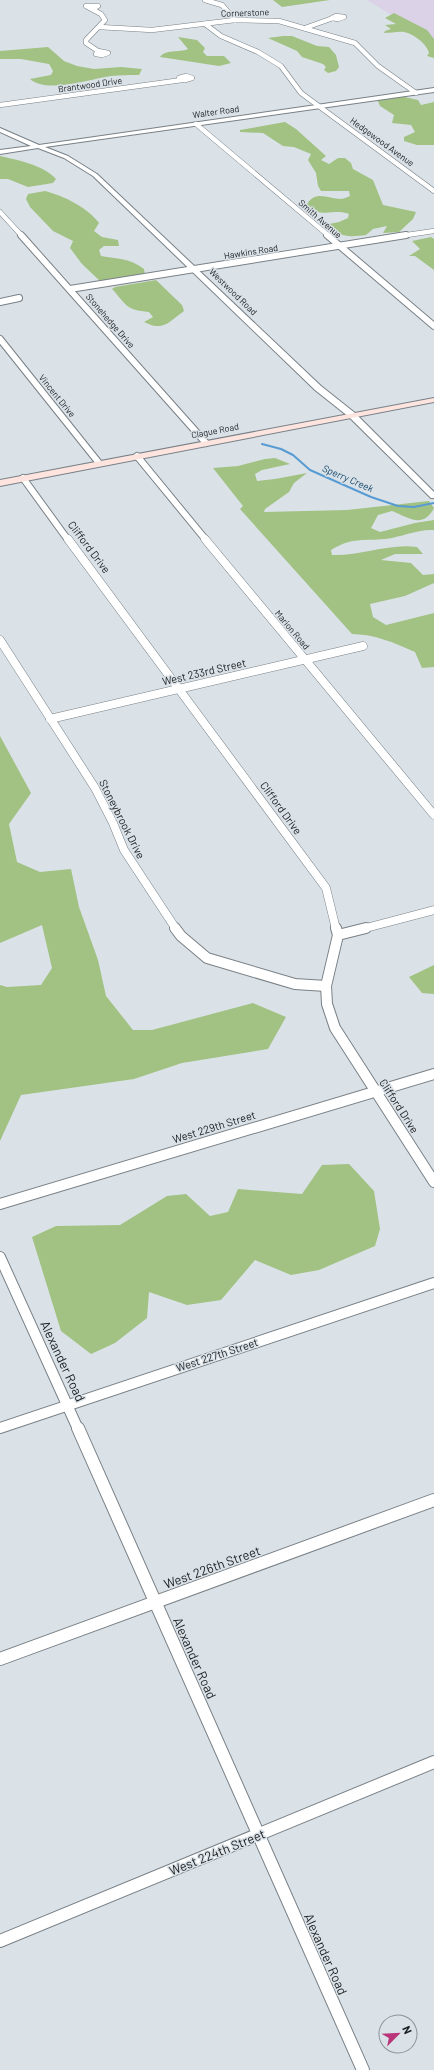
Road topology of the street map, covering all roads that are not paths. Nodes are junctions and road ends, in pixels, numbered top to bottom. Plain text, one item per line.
1 (206, 0) edge
2 (94, 8) dead end
3 (333, 18) dead end
4 (235, 20) junction
5 (204, 24) junction
6 (99, 27) junction
7 (305, 28) junction
8 (98, 52) dead end
9 (182, 80) dead end
10 (398, 80) junction
11 (434, 90) edge
12 (416, 93) junction
13 (409, 94) junction
14 (0, 105) edge
15 (320, 106) junction
16 (196, 124) junction
17 (0, 130) edge
18 (38, 146) junction
19 (0, 152) edge
20 (434, 191) edge
21 (0, 212) edge
22 (434, 231) edge
23 (340, 247) junction
24 (195, 269) junction
25 (70, 289) junction
26 (19, 298) dead end
27 (0, 302) edge
28 (434, 326) edge
29 (0, 339) edge
30 (434, 400) edge
31 (352, 415) junction
32 (206, 443) junction
33 (137, 456) junction
34 (99, 463) junction
35 (23, 478) junction
36 (0, 483) edge
37 (434, 496) edge
38 (0, 640) edge
39 (363, 646) dead end
40 (305, 660) junction
41 (180, 689) junction
42 (50, 719) junction
43 (434, 815) edge
44 (434, 910) edge
45 (338, 935) junction
46 (326, 986) junction
47 (434, 1074) edge
48 (375, 1092) junction
49 (434, 1182) edge
50 (0, 1204) edge
51 (0, 1257) edge
52 (434, 1283) edge
53 (68, 1405) junction
54 (0, 1428) edge
55 (434, 1500) edge
56 (155, 1603) junction
57 (0, 1659) edge
58 (434, 1762) edge
59 (258, 1835) junction
60 (0, 1942) edge
61 (363, 2070) edge

1 - 4 street
2 - 6 street
3 - 7 street
4 - 5 street, Cornerstone
4 - 7 street, Cornerstone
5 - 6 street, Cornerstone
5 - 15 street, Hedgewood Avenue
6 - 8 street
7 - 10 street, Cornerstone
9 - 14 street, Brantwood Drive
10 - 12 street, Cornerstone
10 - 13 street, Cornerstone
11 - 12 street, Walter Road
12 - 13 street, Walter Road
13 - 15 street, Walter Road
15 - 16 street, Walter Road
15 - 20 street, Hedgewood Avenue
16 - 18 street, Walter Road
16 - 23 street, Smith Avenue
17 - 18 street, Westwood Road
18 - 19 street, Walter Road
18 - 24 street, Westwood Road
21 - 25 street, Stonehedge Drive
22 - 23 street, Hawkins Road
23 - 24 street, Hawkins Road
23 - 28 street, Smith Avenue
24 - 25 street, Hawkins Road
24 - 31 street, Westwood Road
25 - 32 street, Stonehedge Drive
26 - 27 street
29 - 34 street, Vincent Drive
30 - 31 main road, Clague Road
31 - 32 main road, Clague Road
31 - 37 street, Westwood Road
32 - 33 main road, Clague Road
33 - 34 main road, Clague Road
33 - 40 street, Marion Road
34 - 35 main road, Clague Road
35 - 36 main road, Clague Road
35 - 41 street, Clifford Drive
38 - 42 street, Stoneybrook Drive
39 - 40 street, West 233rd Street
40 - 41 street, West 233rd Street
40 - 43 street, Marion Road
41 - 42 street, West 233rd Street
41 - 45 street, Clifford Drive
42 - 46 street, Stoneybrook Drive
44 - 45 street
45 - 46 street, Clifford Drive
46 - 48 street, Clifford Drive
47 - 48 street, West 229th Street
48 - 49 street, Clifford Drive
48 - 50 street, West 229th Street
51 - 53 street, Alexander Road
52 - 53 street, West 227th Street
53 - 54 street, West 227th Street
53 - 56 street, Alexander Road
55 - 56 street, West 226th Street
56 - 57 street, West 226th Street
56 - 59 street, Alexander Road
58 - 59 street, West 224th Street
59 - 60 street, West 224th Street
59 - 61 street, Alexander Road

